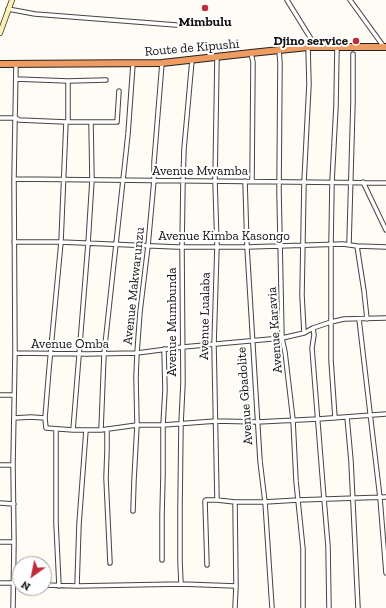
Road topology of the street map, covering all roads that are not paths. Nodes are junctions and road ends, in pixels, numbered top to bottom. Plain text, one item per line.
1 (12, 0) edge
2 (287, 0) edge
3 (350, 0) edge
4 (8, 9) junction
5 (176, 25) dead end
6 (0, 33) edge
7 (308, 47) junction
8 (316, 47) junction
9 (337, 47) junction
10 (385, 47) edge
11 (279, 50) junction
12 (251, 53) junction
13 (354, 54) dead end
14 (217, 57) junction
15 (192, 60) junction
16 (162, 63) junction
17 (0, 64) edge
18 (16, 64) junction
19 (134, 64) junction
20 (16, 79) junction
21 (68, 80) junction
22 (106, 80) dead end
23 (119, 91) dead end
24 (0, 118) edge
25 (16, 118) junction
26 (67, 122) junction
27 (91, 122) junction
28 (14, 179) junction
29 (64, 180) junction
30 (92, 180) junction
31 (154, 180) junction
32 (123, 181) junction
33 (183, 181) junction
34 (215, 181) junction
35 (252, 181) junction
36 (279, 181) junction
37 (245, 182) junction
38 (304, 182) junction
39 (332, 182) junction
40 (350, 182) junction
41 (363, 182) junction
42 (386, 183) edge
43 (386, 230) edge
44 (14, 242) junction
45 (61, 242) junction
46 (88, 244) junction
47 (349, 244) junction
48 (116, 245) junction
49 (303, 245) junction
50 (331, 245) junction
51 (148, 246) junction
52 (217, 246) junction
53 (280, 246) junction
54 (357, 246) junction
55 (182, 247) junction
56 (247, 247) junction
57 (386, 247) edge
58 (386, 318) edge
59 (359, 319) junction
60 (367, 319) junction
61 (331, 322) junction
62 (313, 328) junction
63 (304, 332) junction
64 (282, 338) junction
65 (252, 341) junction
66 (214, 345) junction
67 (183, 347) junction
68 (164, 349) junction
69 (15, 353) junction
70 (137, 353) junction
71 (51, 354) junction
72 (79, 354) junction
73 (104, 354) junction
74 (0, 395) edge
75 (14, 395) junction
76 (386, 414) edge
77 (371, 416) junction
78 (347, 417) junction
79 (14, 418) junction
80 (45, 418) junction
81 (335, 418) junction
82 (318, 419) junction
83 (293, 420) junction
84 (216, 421) junction
85 (257, 422) junction
86 (181, 424) junction
87 (137, 425) junction
88 (163, 425) junction
89 (56, 429) junction
90 (107, 429) junction
91 (73, 430) junction
92 (86, 430) junction
93 (101, 430) junction
94 (0, 465) edge
95 (13, 465) junction
96 (353, 498) junction
97 (380, 498) junction
98 (386, 498) edge
99 (324, 499) junction
100 (217, 500) junction
101 (298, 500) junction
102 (234, 502) junction
103 (264, 502) junction
104 (0, 503) edge
105 (14, 504) junction
106 (133, 511) dead end
107 (0, 542) edge
108 (14, 542) junction
109 (14, 556) edge
110 (162, 560) dead end
111 (110, 563) dead end
112 (207, 565) dead end
113 (386, 573) edge
114 (0, 583) edge
115 (12, 583) edge
116 (181, 584) junction
117 (52, 586) edge
118 (60, 586) junction
119 (77, 586) junction
120 (236, 586) junction
121 (13, 596) edge
122 (13, 608) edge
123 (235, 608) edge
124 (272, 608) edge
125 (303, 608) edge
126 (329, 608) edge
127 (358, 608) edge

1 - 4 street
2 - 8 street
3 - 10 street
4 - 5 street
4 - 6 street
7 - 8 highway, Route de Kipushi
7 - 11 highway, Route de Kipushi
7 - 38 street
8 - 9 highway, Route de Kipushi
9 - 10 highway, Route de Kipushi
9 - 39 street
11 - 12 highway, Route de Kipushi
11 - 36 street, Avenue Karavia
12 - 14 highway, Route de Kipushi
12 - 35 street
13 - 40 street
14 - 15 highway, Route de Kipushi
14 - 34 street, Avenue Lualaba
15 - 16 highway, Route de Kipushi
15 - 33 street, Avenue Mumbunda
16 - 19 highway, Route de Kipushi
16 - 31 street, Avenue Makwarunzu
17 - 18 highway, Route de Kipushi
18 - 19 highway, Route de Kipushi
18 - 20 street
19 - 32 street
20 - 21 street
20 - 25 street
21 - 22 street
21 - 26 street
23 - 27 street
24 - 25 street
25 - 26 street
25 - 28 street
26 - 27 street
26 - 29 street
27 - 30 street
28 - 29 street, Avenue Mwamba
28 - 44 street
29 - 30 street, Avenue Mwamba
29 - 45 street
30 - 32 street, Avenue Mwamba
30 - 46 street
31 - 32 street, Avenue Mwamba
31 - 33 street, Avenue Mwamba
31 - 51 street, Avenue Makwarunzu
32 - 48 street
33 - 34 street, Avenue Mwamba
33 - 55 street, Avenue Mumbunda
34 - 37 street, Avenue Mwamba
34 - 52 street, Avenue Lualaba
35 - 36 street, Avenue Mwamba
35 - 37 street, Avenue Mwamba
36 - 38 street, Avenue Mwamba
36 - 53 street, Avenue Karavia
37 - 56 street, Avenue Gbadolite
38 - 39 street, Avenue Mwamba
38 - 49 street
39 - 40 street, Avenue Mwamba
39 - 50 street
40 - 41 street, Avenue Mwamba
40 - 47 street
41 - 42 street, Avenue Mwamba
41 - 43 street
44 - 45 street, Avenue Kimba Kasongo
44 - 69 street
45 - 46 street, Avenue Kimba Kasongo
45 - 71 street
46 - 48 street, Avenue Kimba Kasongo
46 - 72 street
47 - 50 street, Avenue Kimba Kasongo
47 - 54 street, Avenue Kimba Kasongo
48 - 51 street, Avenue Kimba Kasongo
48 - 73 street
49 - 50 street, Avenue Kimba Kasongo
49 - 53 street, Avenue Kimba Kasongo
49 - 63 street
50 - 61 street
51 - 55 street, Avenue Kimba Kasongo
51 - 70 street, Avenue Makwarunzu
52 - 55 street, Avenue Kimba Kasongo
52 - 56 street, Avenue Kimba Kasongo
52 - 66 street, Avenue Lualaba
53 - 56 street, Avenue Kimba Kasongo
53 - 64 street, Avenue Karavia
54 - 57 street, Avenue Kimba Kasongo
54 - 60 street
55 - 67 street, Avenue Mumbunda
56 - 65 street, Avenue Gbadolite
58 - 60 street, Avenue Omba
59 - 60 street, Avenue Omba
59 - 61 street, Avenue Omba
59 - 77 street
61 - 62 street, Avenue Omba
61 - 81 street
62 - 63 street, Avenue Omba
62 - 82 street
63 - 64 street, Avenue Omba
64 - 65 street, Avenue Omba
64 - 83 street, Avenue Karavia
65 - 66 street, Avenue Omba
65 - 85 street, Avenue Gbadolite
66 - 67 street, Avenue Omba
66 - 84 street, Avenue Lualaba
67 - 68 street, Avenue Omba
67 - 86 street, Avenue Mumbunda
68 - 70 street, Avenue Omba
68 - 88 street
69 - 71 street, Avenue Omba
69 - 75 street
70 - 73 street, Avenue Omba
70 - 87 street, Avenue Makwarunzu
71 - 72 street, Avenue Omba
71 - 80 street
72 - 73 street, Avenue Omba
72 - 91 street
73 - 93 street
74 - 75 street
75 - 79 street
76 - 77 street
77 - 78 street
77 - 97 street
78 - 81 street
78 - 96 street
79 - 80 street
79 - 95 street
80 - 89 street
81 - 82 street
82 - 83 street
82 - 99 street
83 - 85 street
83 - 101 street, Avenue Karavia
84 - 85 street
84 - 86 street
84 - 100 street, Avenue Lualaba
85 - 103 street, Avenue Gbadolite
86 - 88 street
86 - 116 street, Avenue Mumbunda
87 - 88 street
87 - 90 street
87 - 106 street, Avenue Makwarunzu
88 - 110 street
89 - 91 street
89 - 118 street
90 - 93 street
90 - 111 street
91 - 92 street
92 - 93 street
92 - 119 street
94 - 95 street
95 - 105 street
96 - 97 street
96 - 99 street
96 - 127 street
97 - 98 street
97 - 113 street
99 - 101 street
99 - 126 street
100 - 102 street
100 - 112 street
101 - 103 street
101 - 125 street, Avenue Karavia
102 - 103 street
102 - 120 street
103 - 124 street, Avenue Gbadolite
104 - 105 street
105 - 108 street
107 - 108 street
108 - 109 street
114 - 115 street
116 - 119 street
116 - 120 street
117 - 118 street
118 - 119 street
120 - 123 street
121 - 122 street

